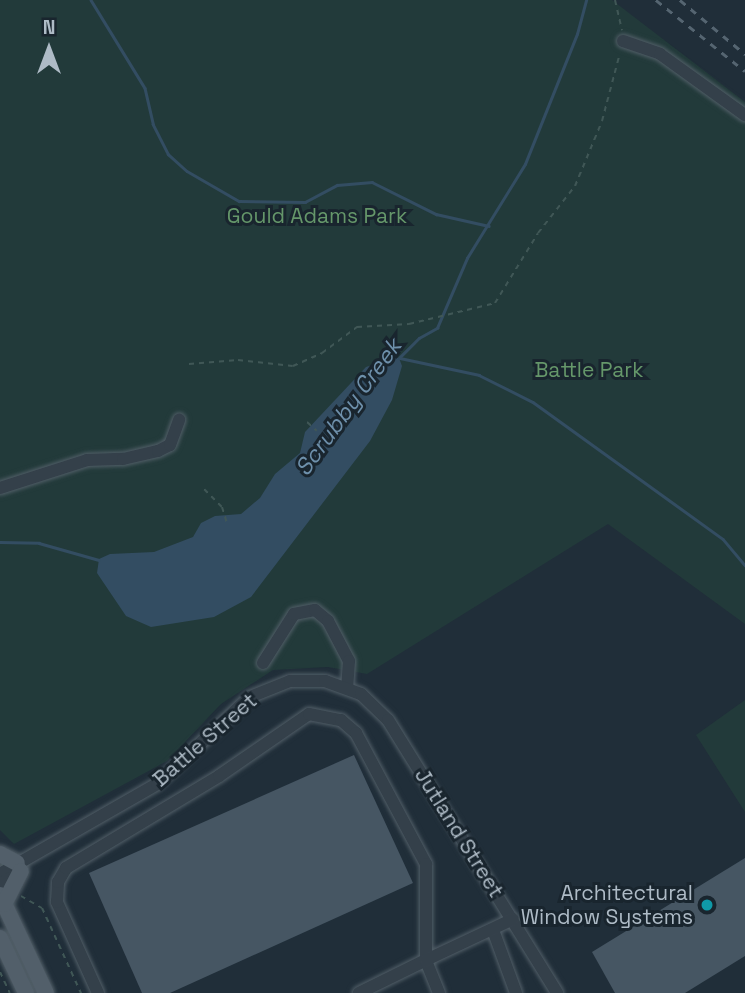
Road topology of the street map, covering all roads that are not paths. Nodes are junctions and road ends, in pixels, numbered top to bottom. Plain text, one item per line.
1 (623, 41) road end
2 (745, 115) edge
3 (179, 420) dead end
4 (0, 488) edge
5 (263, 663) dead end
6 (347, 687) junction
7 (0, 854) edge
8 (19, 867) junction
9 (0, 874) edge
10 (4, 893) edge
11 (513, 919) junction
12 (493, 930) junction
13 (0, 937) edge
14 (426, 960) junction
15 (26, 993) edge
16 (46, 993) edge
17 (98, 993) edge
18 (359, 993) edge
19 (439, 993) edge
20 (516, 993) edge
21 (557, 993) edge

1 - 2 street
3 - 4 street
5 - 6 street
6 - 8 street, Battle Street
6 - 11 street, Jutland Street
7 - 8 main road
8 - 9 street, Battle Street
8 - 10 main road
10 - 16 main road
11 - 12 street
11 - 21 street, Jutland Street
12 - 14 street
12 - 20 street
13 - 15 main road
14 - 17 street
14 - 18 street
14 - 19 street

